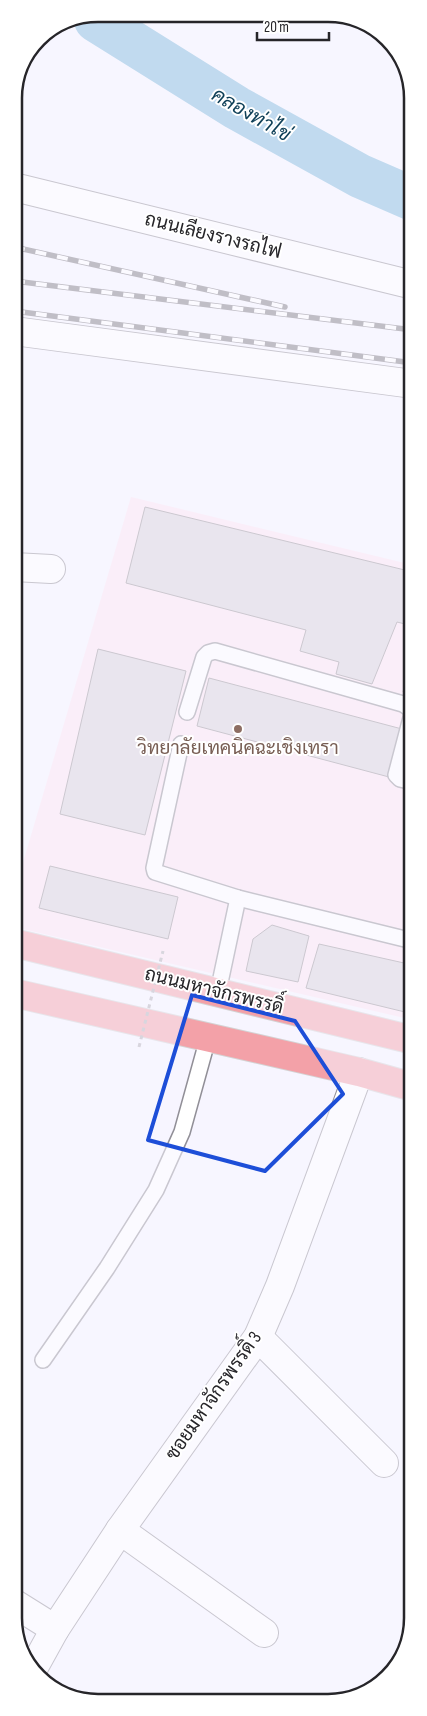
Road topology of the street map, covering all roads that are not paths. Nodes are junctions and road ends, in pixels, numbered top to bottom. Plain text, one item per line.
1 (23, 189) edge
2 (404, 283) edge
3 (23, 331) edge
4 (404, 383) edge
5 (23, 567) edge
6 (51, 569) dead end
7 (404, 704) edge
8 (187, 712) dead end
9 (180, 744) dead end
10 (404, 744) edge
11 (404, 780) edge
12 (238, 898) junction
13 (404, 939) edge
14 (22, 945) edge
15 (218, 992) junction
16 (22, 995) edge
17 (208, 1038) junction
18 (404, 1038) edge
19 (359, 1072) junction
20 (404, 1084) edge
21 (258, 1337) junction
22 (43, 1360) dead end
23 (384, 1462) dead end
24 (120, 1530) junction
25 (22, 1609) edge
26 (55, 1629) junction
27 (264, 1633) dead end
28 (37, 1662) edge

1 - 2 street, ถนนเลียงรางรถไฟ
3 - 4 street
5 - 6 street
7 - 8 lane
9 - 12 lane
10 - 11 lane
12 - 13 lane
12 - 15 lane
14 - 15 main road, ถนนมหาจักรพรรดิ์
15 - 18 main road, ถนนมหาจักรพรรดิ์
16 - 17 main road
17 - 19 main road
17 - 22 lane
19 - 20 main road
19 - 21 street, ซอยมหาจักรพรรดิ์ 3
21 - 23 street
21 - 24 street, ซอยมหาจักรพรรดิ์ 3
24 - 26 street, ซอยมหาจักรพรรดิ์ 3
24 - 27 street
25 - 26 street
26 - 28 street, ซอยมหาจักรพรรดิ์ 3

